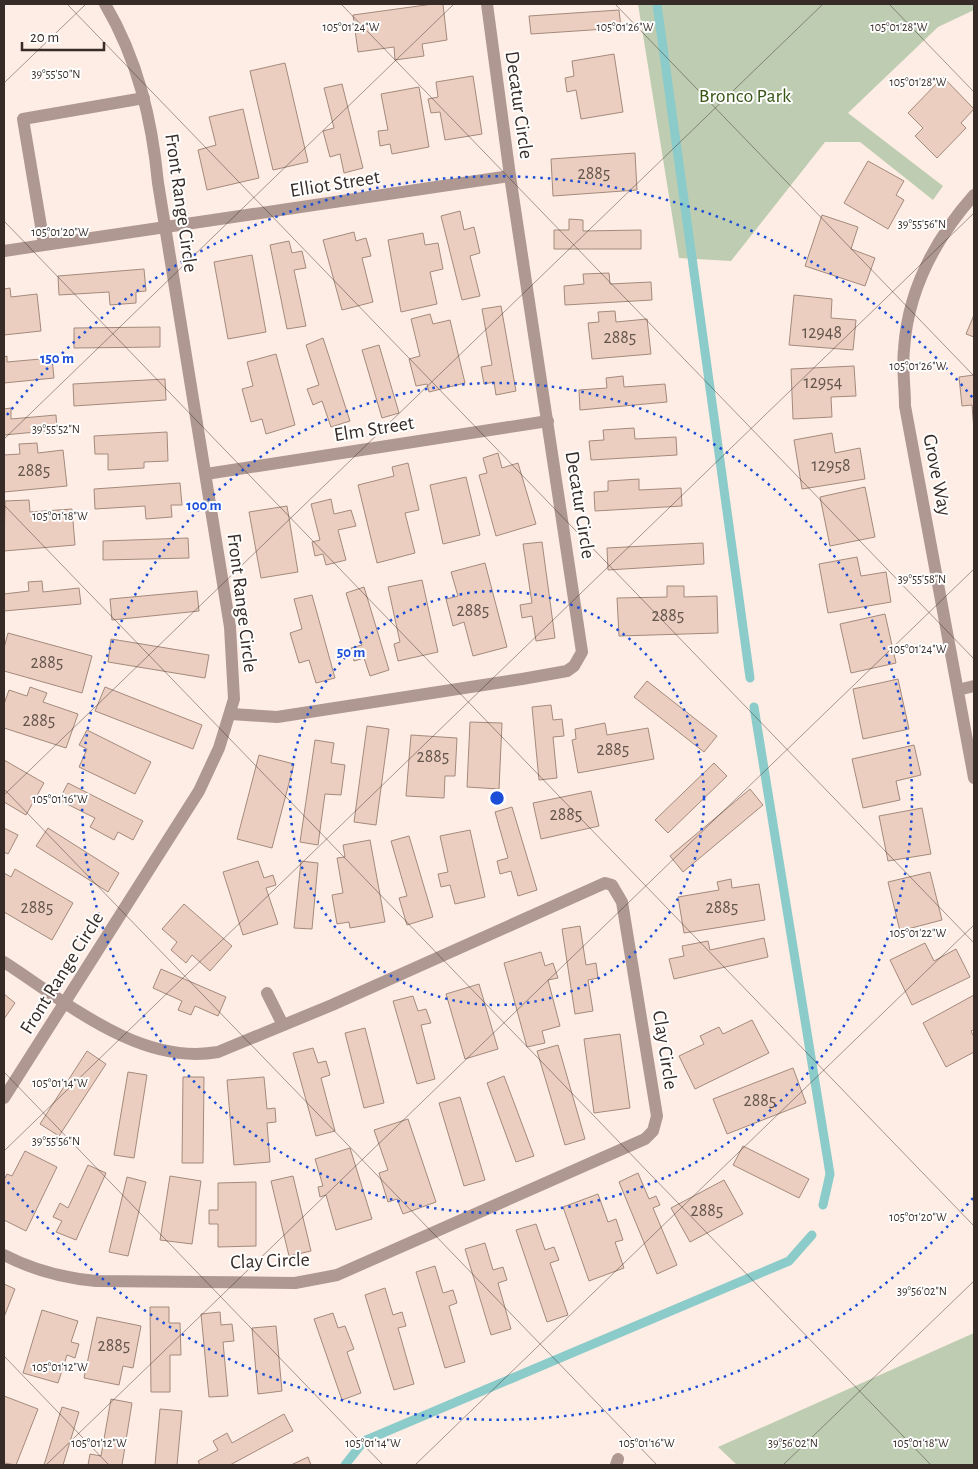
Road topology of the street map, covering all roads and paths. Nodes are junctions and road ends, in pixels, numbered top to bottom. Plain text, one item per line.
1 (105, 4) edge
2 (487, 4) edge
3 (144, 98) junction
4 (510, 176) junction
5 (974, 195) edge
6 (165, 227) junction
7 (44, 244) junction
8 (4, 251) edge
9 (548, 422) junction
10 (206, 474) junction
11 (974, 686) edge
12 (958, 690) junction
13 (231, 714) junction
14 (974, 778) edge
15 (4, 962) edge
16 (267, 993) dead end
17 (66, 1002) junction
18 (283, 1025) junction
19 (4, 1098) edge
20 (4, 1255) edge

1 - 3 street, Front Range Circle
2 - 4 street, Decatur Circle
3 - 6 street, Front Range Circle
3 - 7 street
4 - 6 street, Elliot Street
4 - 9 street, Decatur Circle
5 - 12 street, Grove Way
6 - 7 street, Elliot Street
6 - 10 street, Front Range Circle
7 - 8 street, Elliot Street
9 - 10 street, Elm Street
9 - 13 street, Decatur Circle
10 - 13 street, Front Range Circle
11 - 12 street
12 - 14 street, Grove Way
13 - 17 street, Front Range Circle
15 - 17 street, Clay Circle
16 - 18 street
17 - 18 street, Clay Circle
17 - 19 street, Front Range Circle
18 - 20 street, Clay Circle

